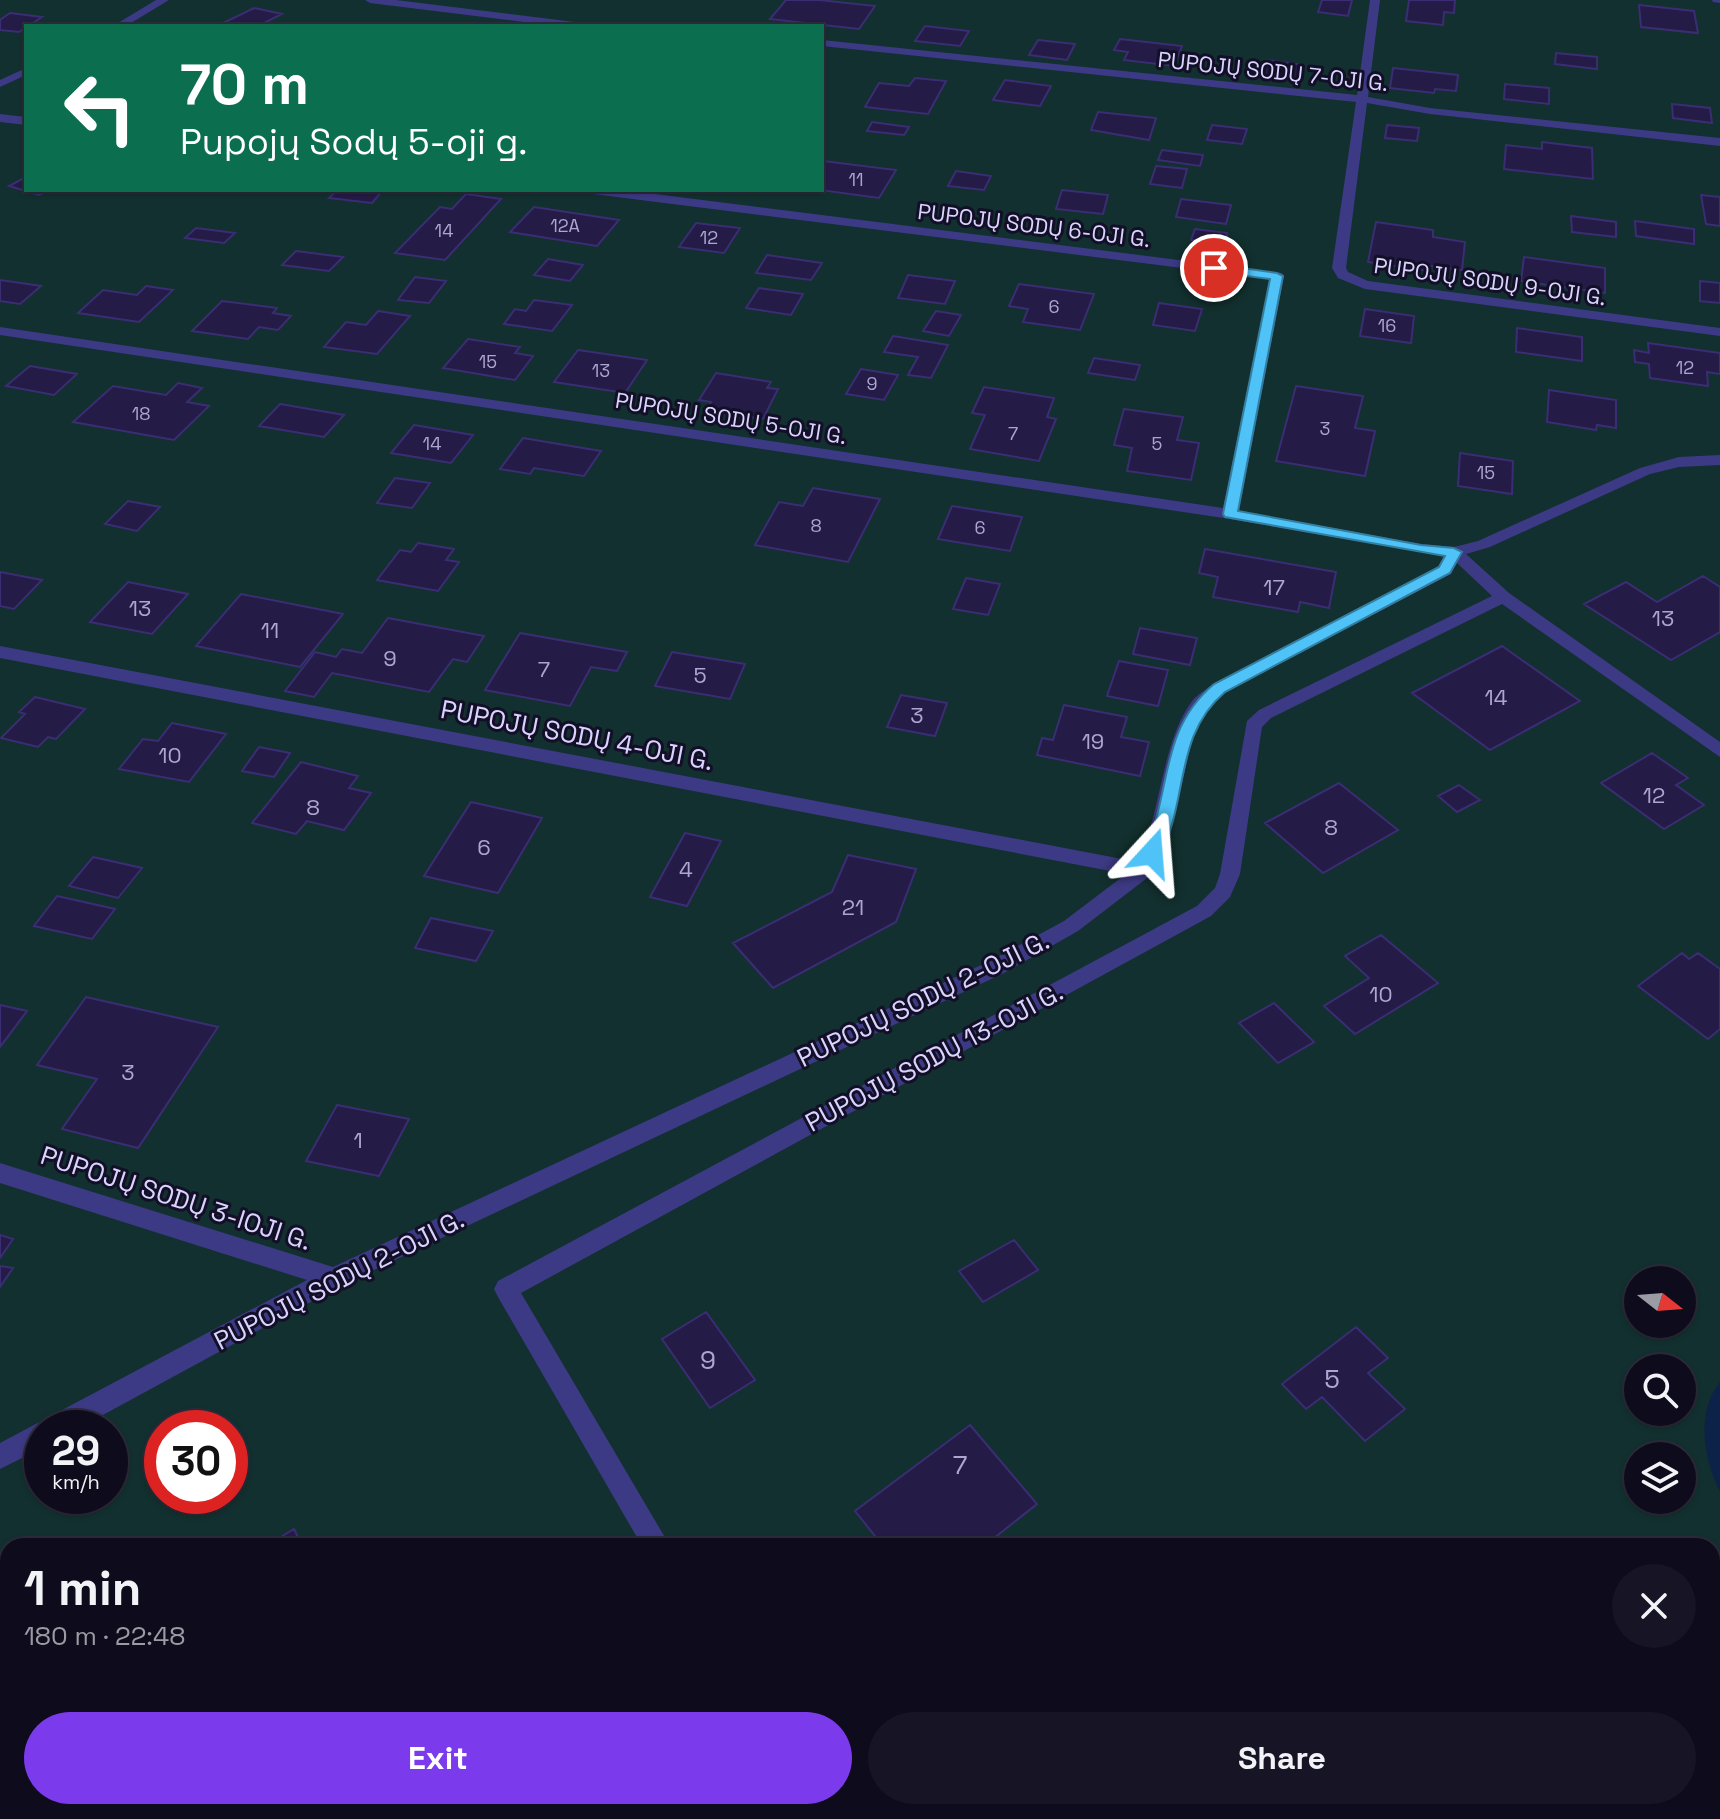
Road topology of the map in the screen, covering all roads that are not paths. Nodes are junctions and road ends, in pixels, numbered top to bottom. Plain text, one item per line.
1 (164, 0) edge
2 (370, 0) edge
3 (1375, 0) edge
4 (122, 24) edge
5 (567, 24) edge
6 (824, 43) edge
7 (824, 54) edge
8 (24, 72) edge
9 (0, 84) edge
10 (1361, 99) junction
11 (1288, 103) dead end
12 (0, 118) edge
13 (24, 121) edge
14 (1720, 142) edge
15 (609, 192) edge
16 (0, 331) edge
17 (1720, 332) edge
18 (1720, 460) edge
19 (1230, 514) junction
20 (1454, 552) junction
21 (1503, 597) junction
22 (0, 652) edge
23 (1720, 751) edge
24 (1144, 870) junction
25 (0, 1173) edge
26 (334, 1278) junction
27 (88, 1410) edge
28 (24, 1444) edge
29 (0, 1457) edge
30 (652, 1538) edge

1 - 4 street
2 - 5 street
3 - 10 street, PUPOJŲ SODŲ 9-OJI G.
6 - 10 street, PUPOJŲ SODŲ 7-OJI G.
7 - 11 street, PUPOJŲ SODŲ 7-OJI G.
8 - 9 street
10 - 14 street, PUPOJŲ SODŲ 7-OJI G.
10 - 17 street, PUPOJŲ SODŲ 9-OJI G.
12 - 13 street
15 - 19 street, PUPOJŲ SODŲ 6-OJI G.
16 - 19 street, PUPOJŲ SODŲ 5-OJI G.
18 - 20 street, PUPOJŲ SODŲ 2-OJI G.
19 - 20 street, PUPOJŲ SODŲ 5-OJI G.
20 - 21 street
20 - 24 street, PUPOJŲ SODŲ 2-OJI G.
21 - 23 street
21 - 30 street, PUPOJŲ SODŲ 13-OJI G.
22 - 24 street, PUPOJŲ SODŲ 4-OJI G.
24 - 26 street, PUPOJŲ SODŲ 2-OJI G.
25 - 26 street, PUPOJŲ SODŲ 3-IOJI G.
26 - 27 street, PUPOJŲ SODŲ 2-OJI G.
28 - 29 street

